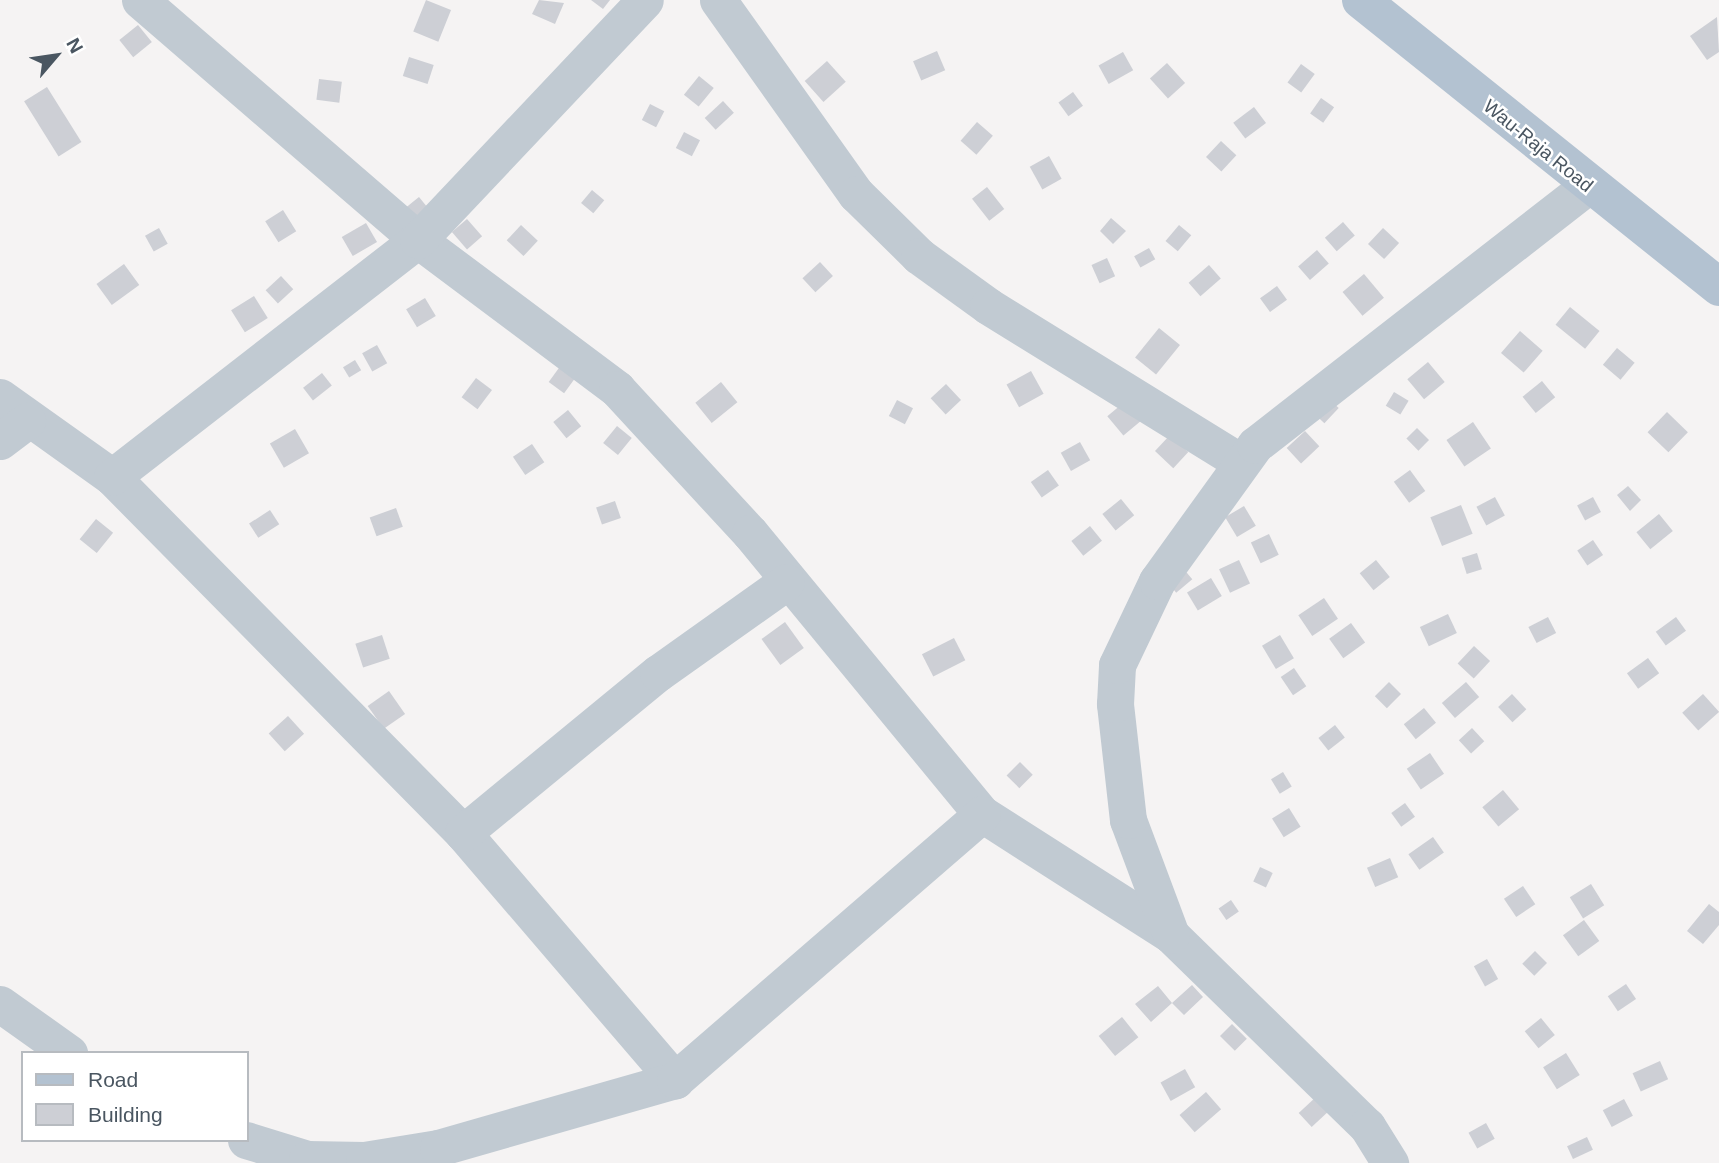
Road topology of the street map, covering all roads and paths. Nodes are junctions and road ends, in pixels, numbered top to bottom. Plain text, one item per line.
1 (140, 0) edge
2 (645, 0) edge
3 (718, 0) edge
4 (1361, 0) edge
5 (1587, 187) junction
6 (418, 240) junction
7 (1719, 287) edge
8 (9, 420) edge
9 (1239, 461) junction
10 (112, 477) junction
11 (786, 582) junction
12 (982, 814) junction
13 (463, 833) junction
14 (1171, 935) junction
15 (0, 1004) edge
16 (66, 1051) edge
17 (675, 1080) junction
18 (248, 1141) edge
19 (1390, 1163) edge

1 - 6 street
2 - 6 street
3 - 9 street
4 - 5 main road, Wau-Raja Road
5 - 7 main road, Wau-Raja Road
5 - 9 street
6 - 10 street
6 - 11 street
8 - 10 street
9 - 14 street
10 - 13 street
11 - 12 street
11 - 13 street
12 - 14 street
12 - 17 street
13 - 17 street
14 - 19 street
15 - 16 street
17 - 18 street

